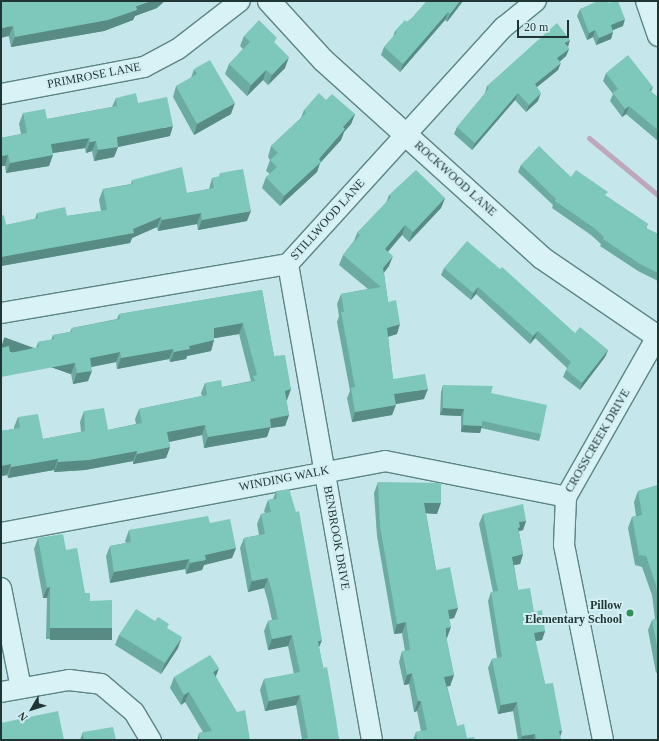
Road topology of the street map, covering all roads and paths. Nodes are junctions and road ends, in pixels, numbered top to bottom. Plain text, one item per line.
1 (240, 1) edge
2 (269, 1) edge
3 (536, 1) edge
4 (646, 1) edge
5 (658, 36) edge
6 (1, 94) edge
7 (406, 134) junction
8 (288, 264) junction
9 (1, 313) edge
10 (658, 337) edge
11 (324, 471) junction
12 (566, 497) junction
13 (1, 534) edge
14 (1, 588) edge
15 (21, 688) junction
16 (1, 692) edge
17 (151, 740) edge
18 (372, 740) edge
19 (603, 740) edge

1 - 6 street, PRIMROSE LANE
2 - 7 street, ROCKWOOD LANE
3 - 7 street, STILLWOOD LANE
4 - 5 street
7 - 8 street, STILLWOOD LANE
7 - 10 street, ROCKWOOD LANE
8 - 9 street, STILLWOOD LANE
8 - 11 street, BENBROOK DRIVE
10 - 12 street, CROSSCREEK DRIVE
11 - 12 street, WINDING WALK
11 - 13 street, WINDING WALK
11 - 18 street, BENBROOK DRIVE
12 - 19 street, CROSSCREEK DRIVE
14 - 15 street
15 - 16 street
15 - 17 street

